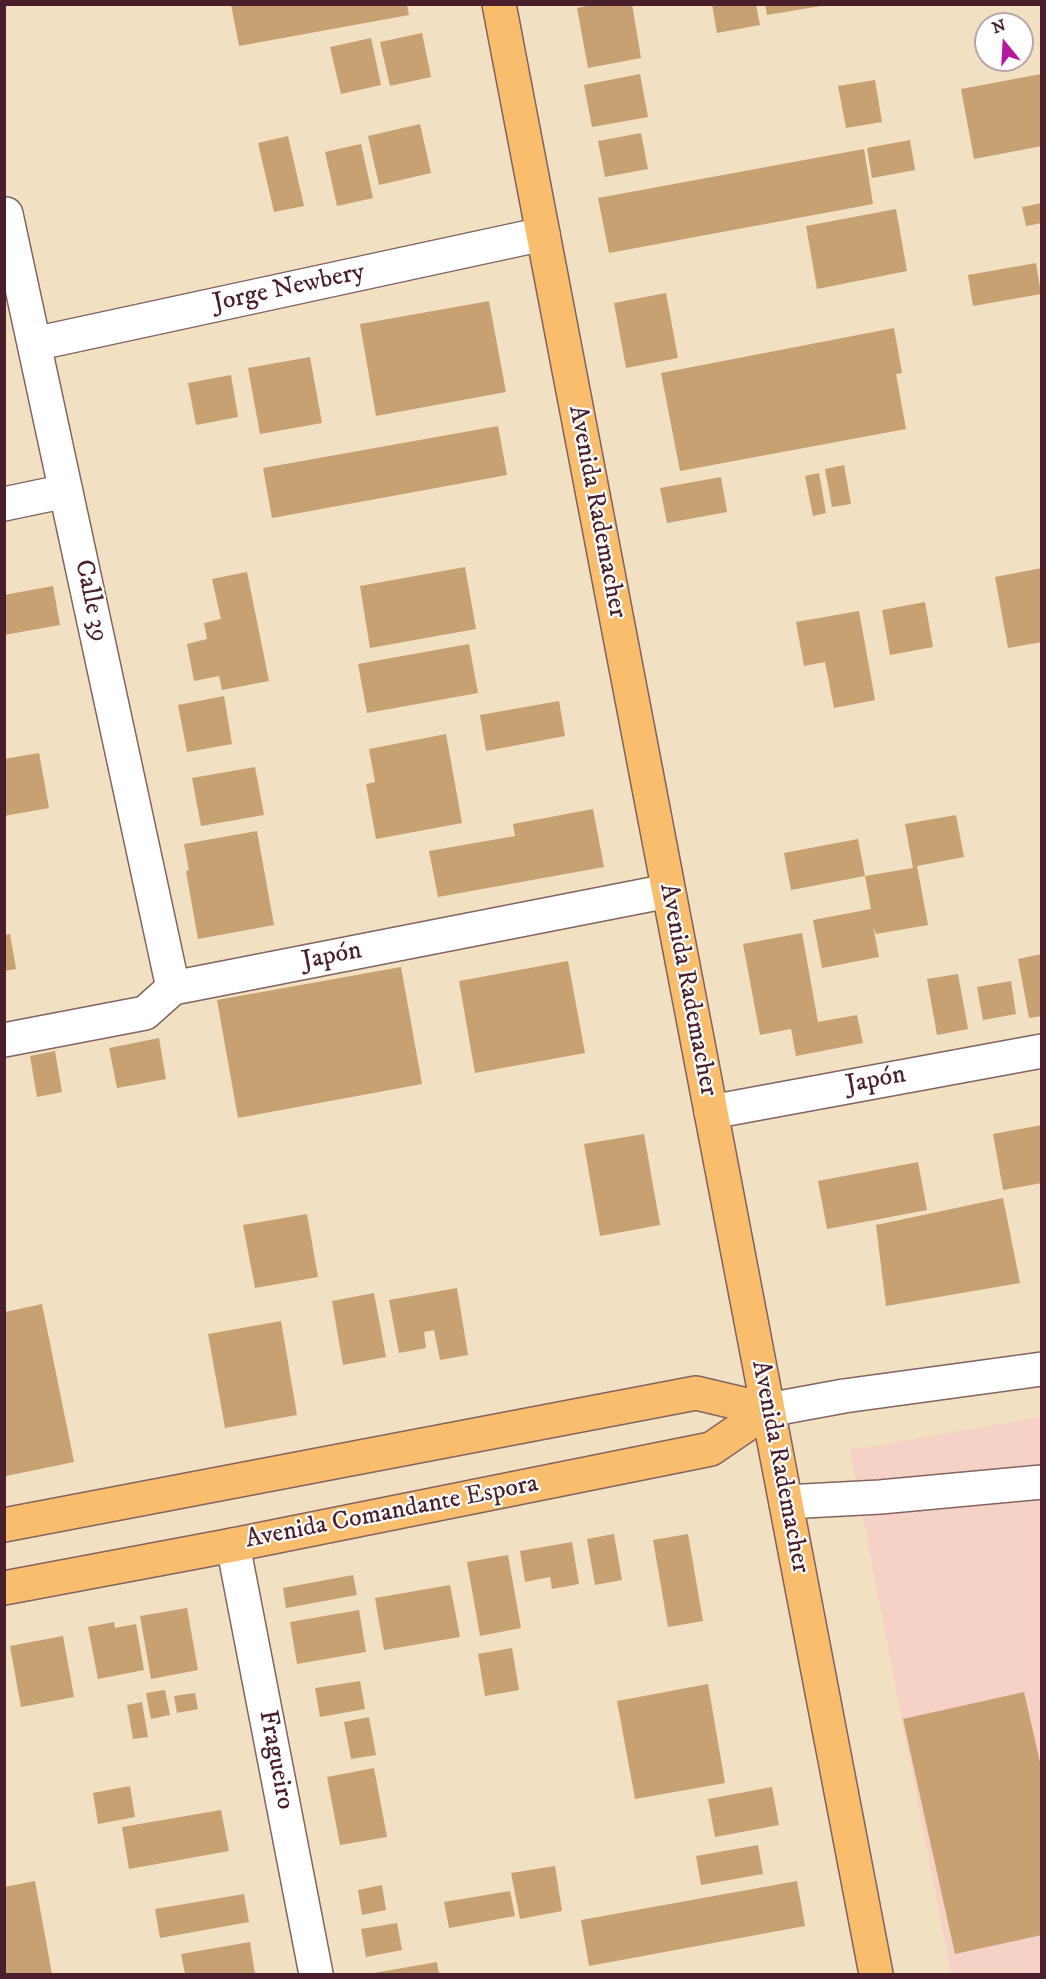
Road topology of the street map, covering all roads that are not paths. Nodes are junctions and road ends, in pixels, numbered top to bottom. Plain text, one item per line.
1 (499, 4) edge
2 (6, 214) edge
3 (543, 234) junction
4 (34, 345) junction
5 (66, 490) junction
6 (4, 504) edge
7 (668, 891) junction
8 (173, 988) junction
9 (4, 1040) edge
10 (1041, 1051) edge
11 (711, 1112) junction
12 (1041, 1369) edge
13 (768, 1410) junction
14 (1041, 1482) edge
15 (786, 1502) junction
16 (4, 1525) edge
17 (233, 1545) junction
18 (4, 1588) edge
19 (316, 1974) edge
20 (876, 1974) edge

1 - 3 main road, Avenida Rademacher
2 - 4 street, Calle 39
3 - 4 street, Jorge Newbery
3 - 7 main road, Avenida Rademacher
4 - 5 street, Calle 39
5 - 6 street
5 - 8 street, Calle 39
7 - 8 street, Japón
7 - 11 main road, Avenida Rademacher
8 - 9 street, Japón
10 - 11 street, Japón
11 - 13 main road, Avenida Rademacher
12 - 13 street, Avenida Comandante Espora
13 - 15 main road, Avenida Rademacher
13 - 16 main road, Avenida Comandante Espora
13 - 17 main road, Avenida Comandante Espora
14 - 15 street
15 - 20 main road, Avenida Rademacher
17 - 18 main road, Avenida Comandante Espora
17 - 19 street, Fragueiro

